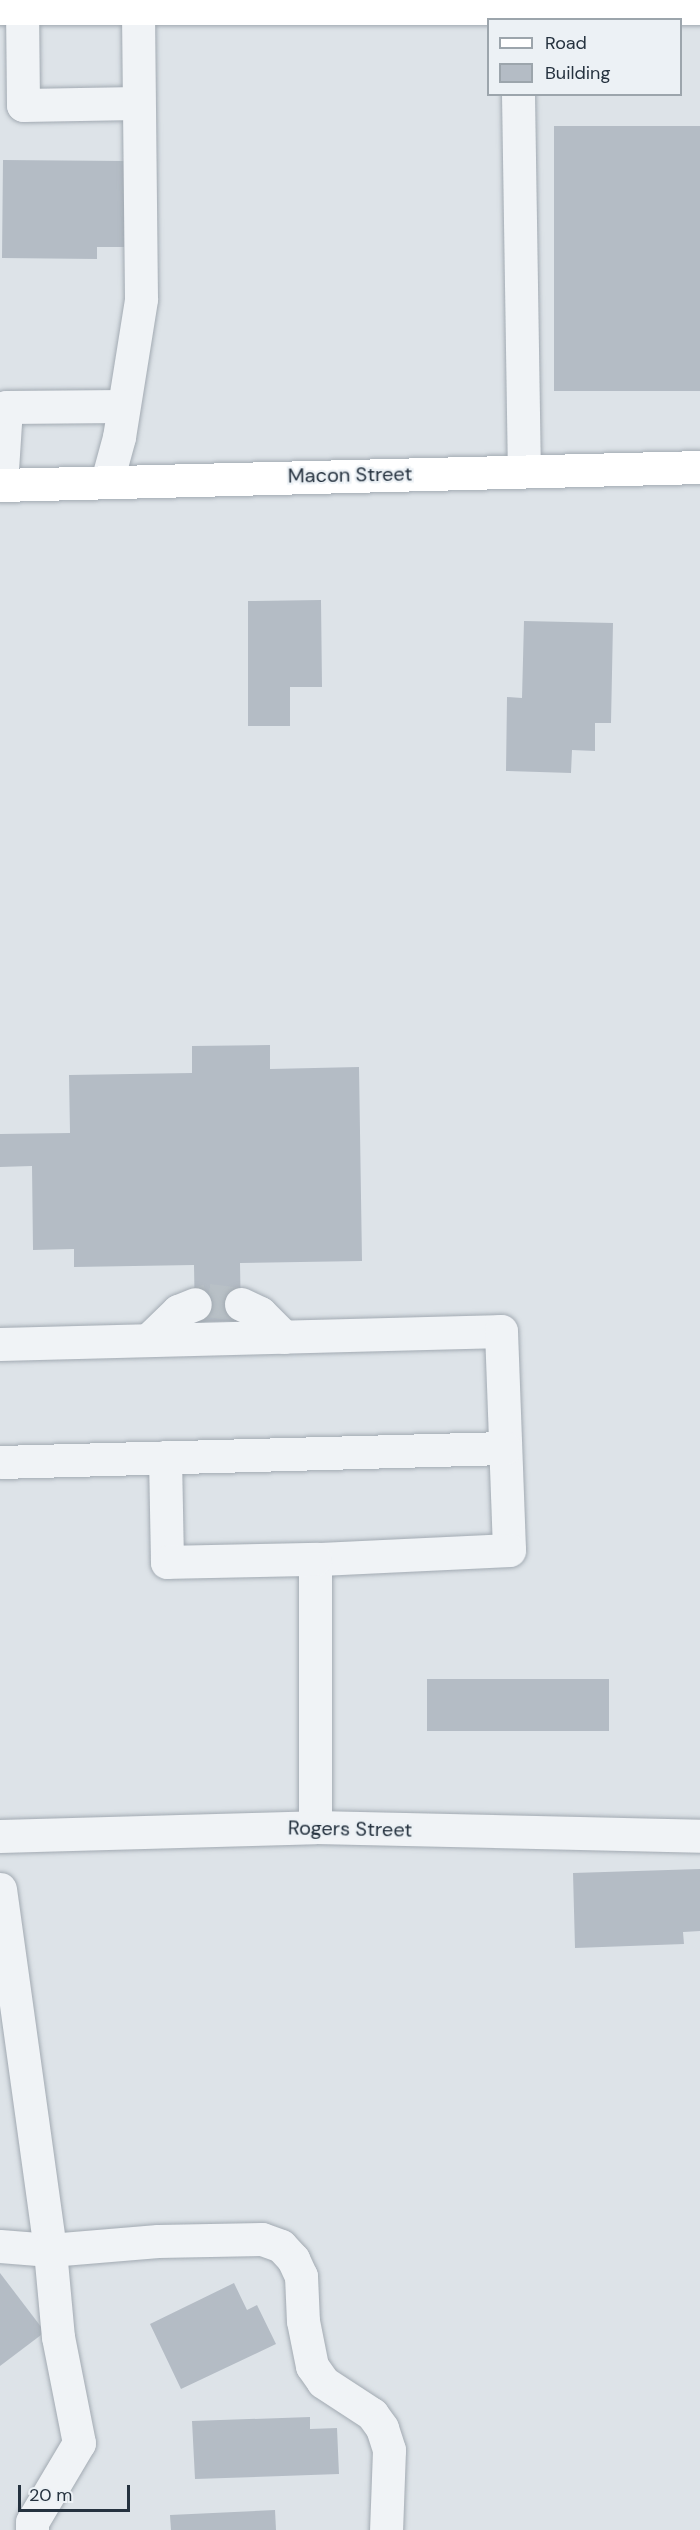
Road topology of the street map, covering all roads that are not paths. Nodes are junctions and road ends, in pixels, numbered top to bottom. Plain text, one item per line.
1 (11, 8) edge
2 (138, 8) junction
3 (700, 8) edge
4 (517, 14) edge
5 (518, 96) edge
6 (137, 103) junction
7 (123, 406) junction
8 (700, 467) edge
9 (524, 471) junction
10 (107, 481) junction
11 (0, 485) edge
12 (195, 1304) tunnel mouth
13 (241, 1304) tunnel mouth
14 (284, 1337) junction
15 (148, 1340) junction
16 (0, 1344) edge
17 (505, 1448) junction
18 (165, 1457) junction
19 (0, 1462) edge
20 (315, 1559) junction
21 (315, 1827) junction
22 (0, 1836) edge
23 (700, 1836) edge
24 (0, 1889) edge
25 (0, 2246) edge
26 (50, 2250) junction
27 (32, 2530) edge
28 (386, 2530) edge

1 - 2 main road
1 - 6 street
2 - 4 main road
2 - 6 street
3 - 4 main road
5 - 9 street
6 - 7 street
7 - 10 street
7 - 11 street
8 - 9 main road, Macon Street
9 - 10 main road, Macon Street
10 - 11 main road, Macon Street
12 - 15 street
13 - 14 street
14 - 15 street
14 - 17 street
15 - 16 street
17 - 18 street
17 - 20 street
18 - 19 street
18 - 20 street
20 - 21 street
21 - 22 street, Rogers Street
21 - 23 street, Rogers Street
24 - 26 street
25 - 26 street
26 - 27 street
26 - 28 street

